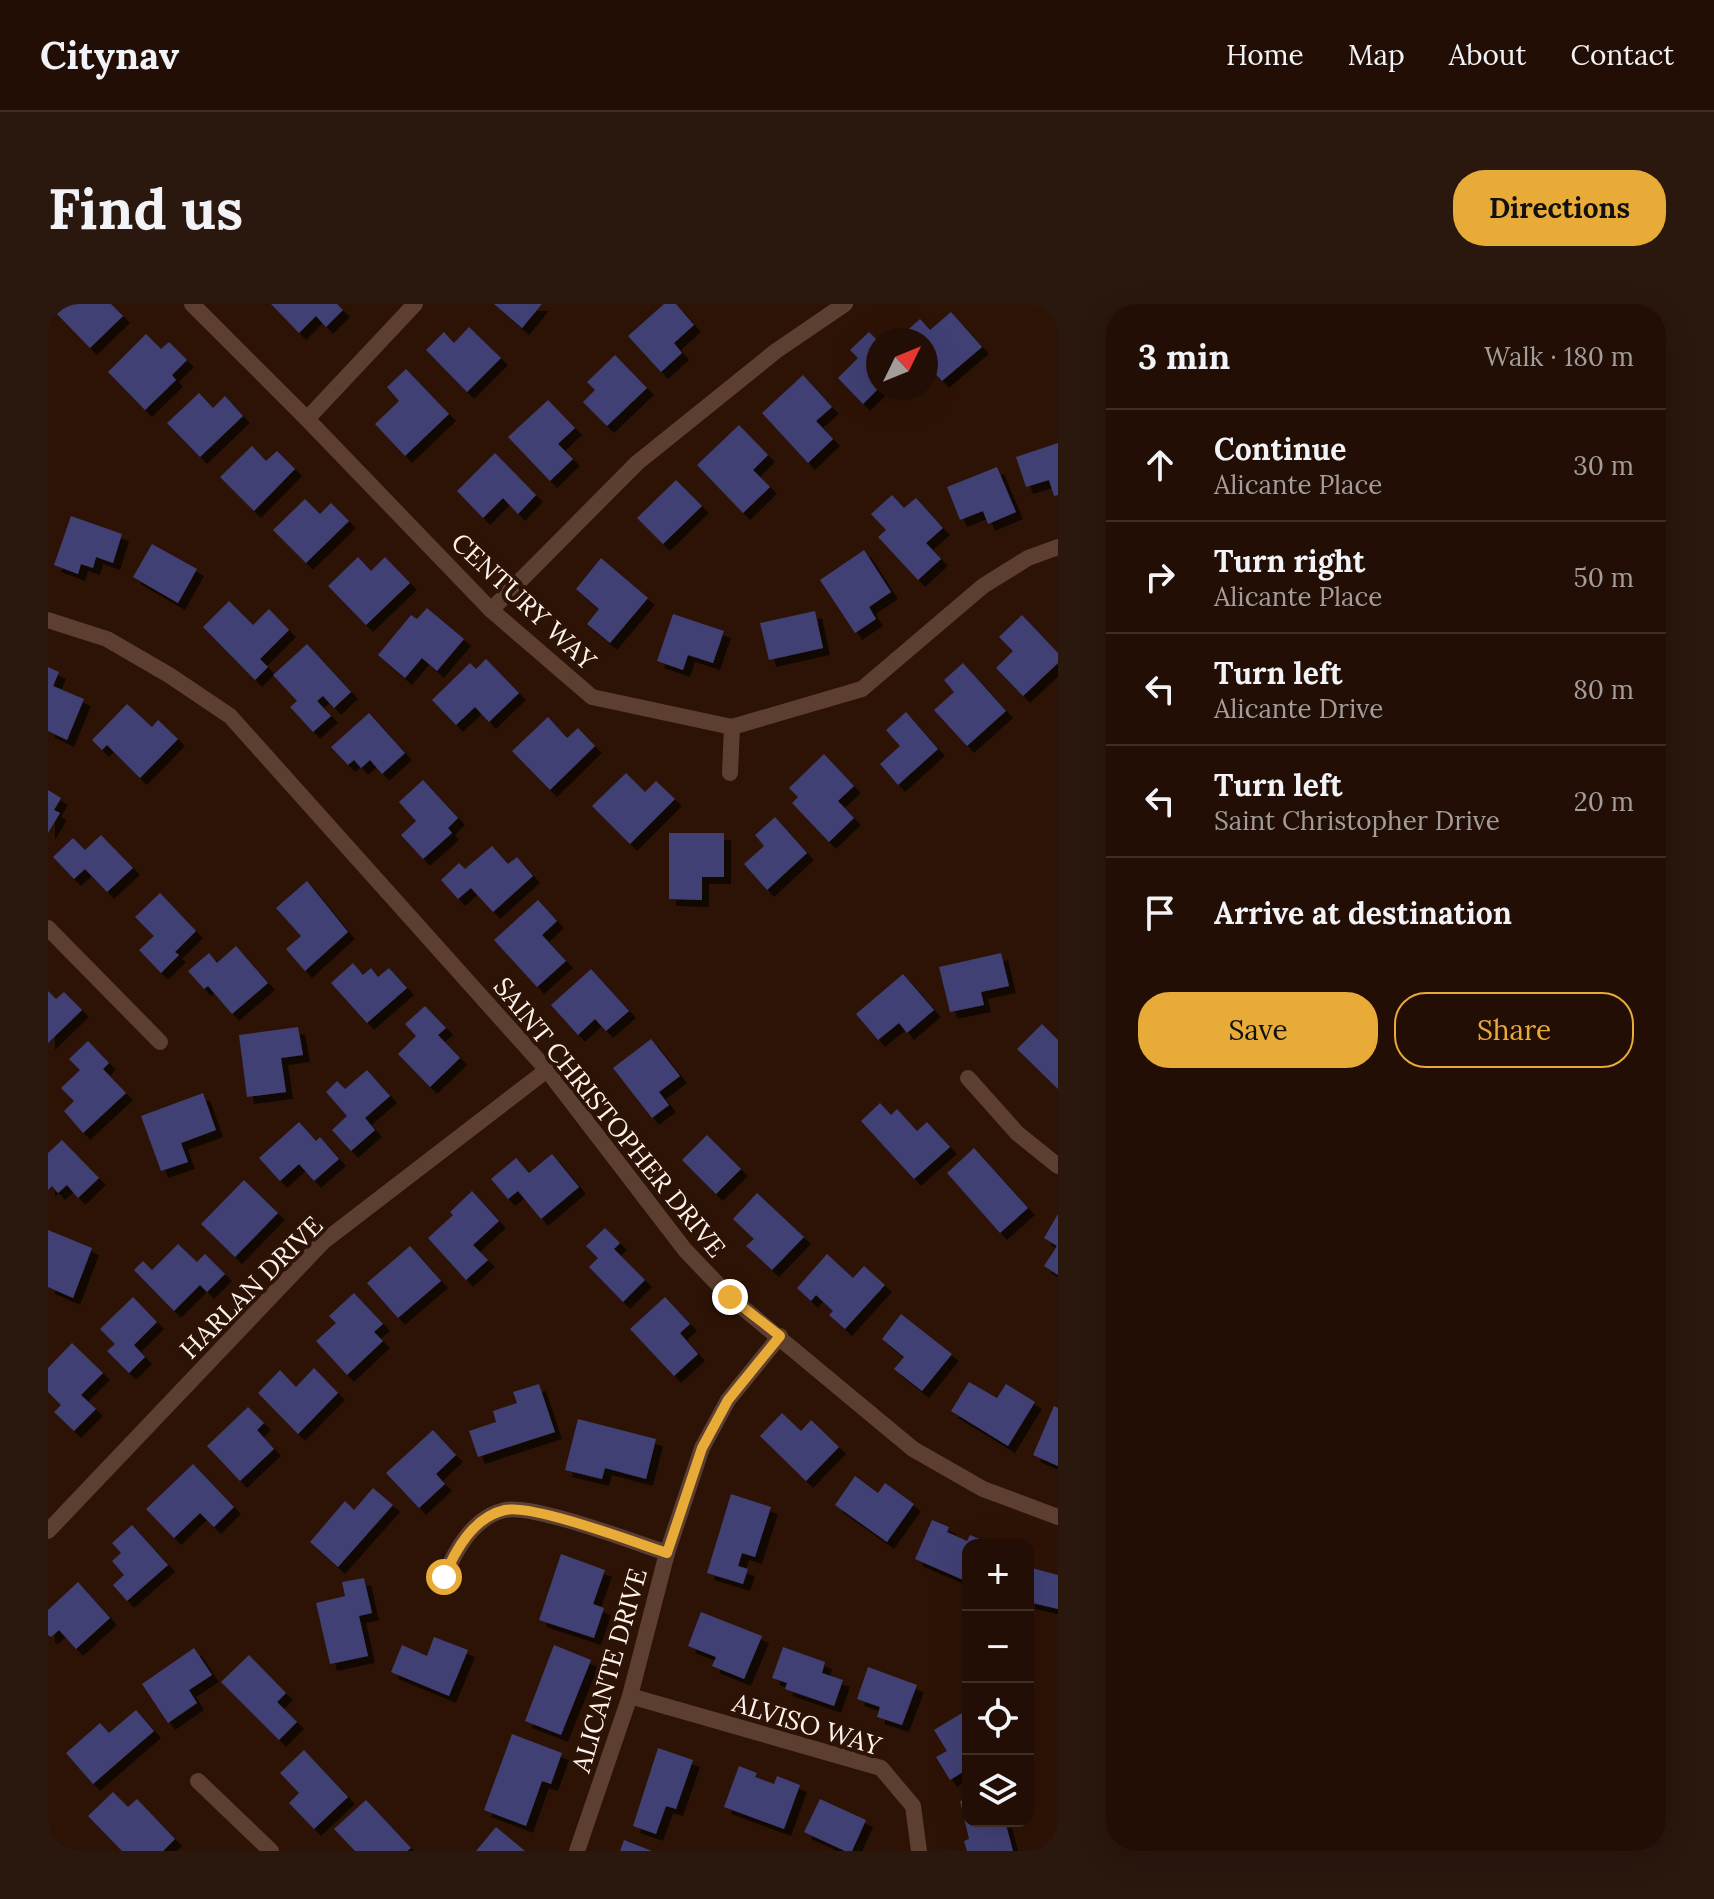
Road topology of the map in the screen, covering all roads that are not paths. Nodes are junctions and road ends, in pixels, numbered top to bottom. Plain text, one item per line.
1 (192, 304) edge
2 (415, 304) edge
3 (845, 304) edge
4 (307, 419) junction
5 (1058, 547) edge
6 (491, 610) junction
7 (48, 620) edge
8 (732, 727) junction
9 (730, 773) dead end
10 (48, 928) edge
11 (160, 1042) dead end
12 (547, 1070) junction
13 (968, 1078) dead end
14 (1058, 1166) edge
15 (780, 1336) junction
16 (1058, 1517) edge
17 (48, 1531) edge
18 (667, 1553) junction
19 (444, 1577) dead end
20 (630, 1696) junction
21 (198, 1781) dead end
22 (271, 1851) edge
23 (577, 1851) edge
24 (919, 1851) edge

1 - 4 street, CENTURY WAY
2 - 4 street
3 - 6 street
4 - 6 street, CENTURY WAY
5 - 8 street, CENTURY WAY
6 - 8 street, CENTURY WAY
7 - 12 street, SAINT CHRISTOPHER DRIVE
8 - 9 street
10 - 11 street
12 - 15 street, SAINT CHRISTOPHER DRIVE
12 - 17 street, HARLAN DRIVE
13 - 14 street
15 - 16 street, SAINT CHRISTOPHER DRIVE
15 - 18 street, ALICANTE DRIVE
18 - 19 street
18 - 20 street, ALICANTE DRIVE
20 - 23 street, ALICANTE DRIVE
20 - 24 street, ALVISO WAY
21 - 22 street

